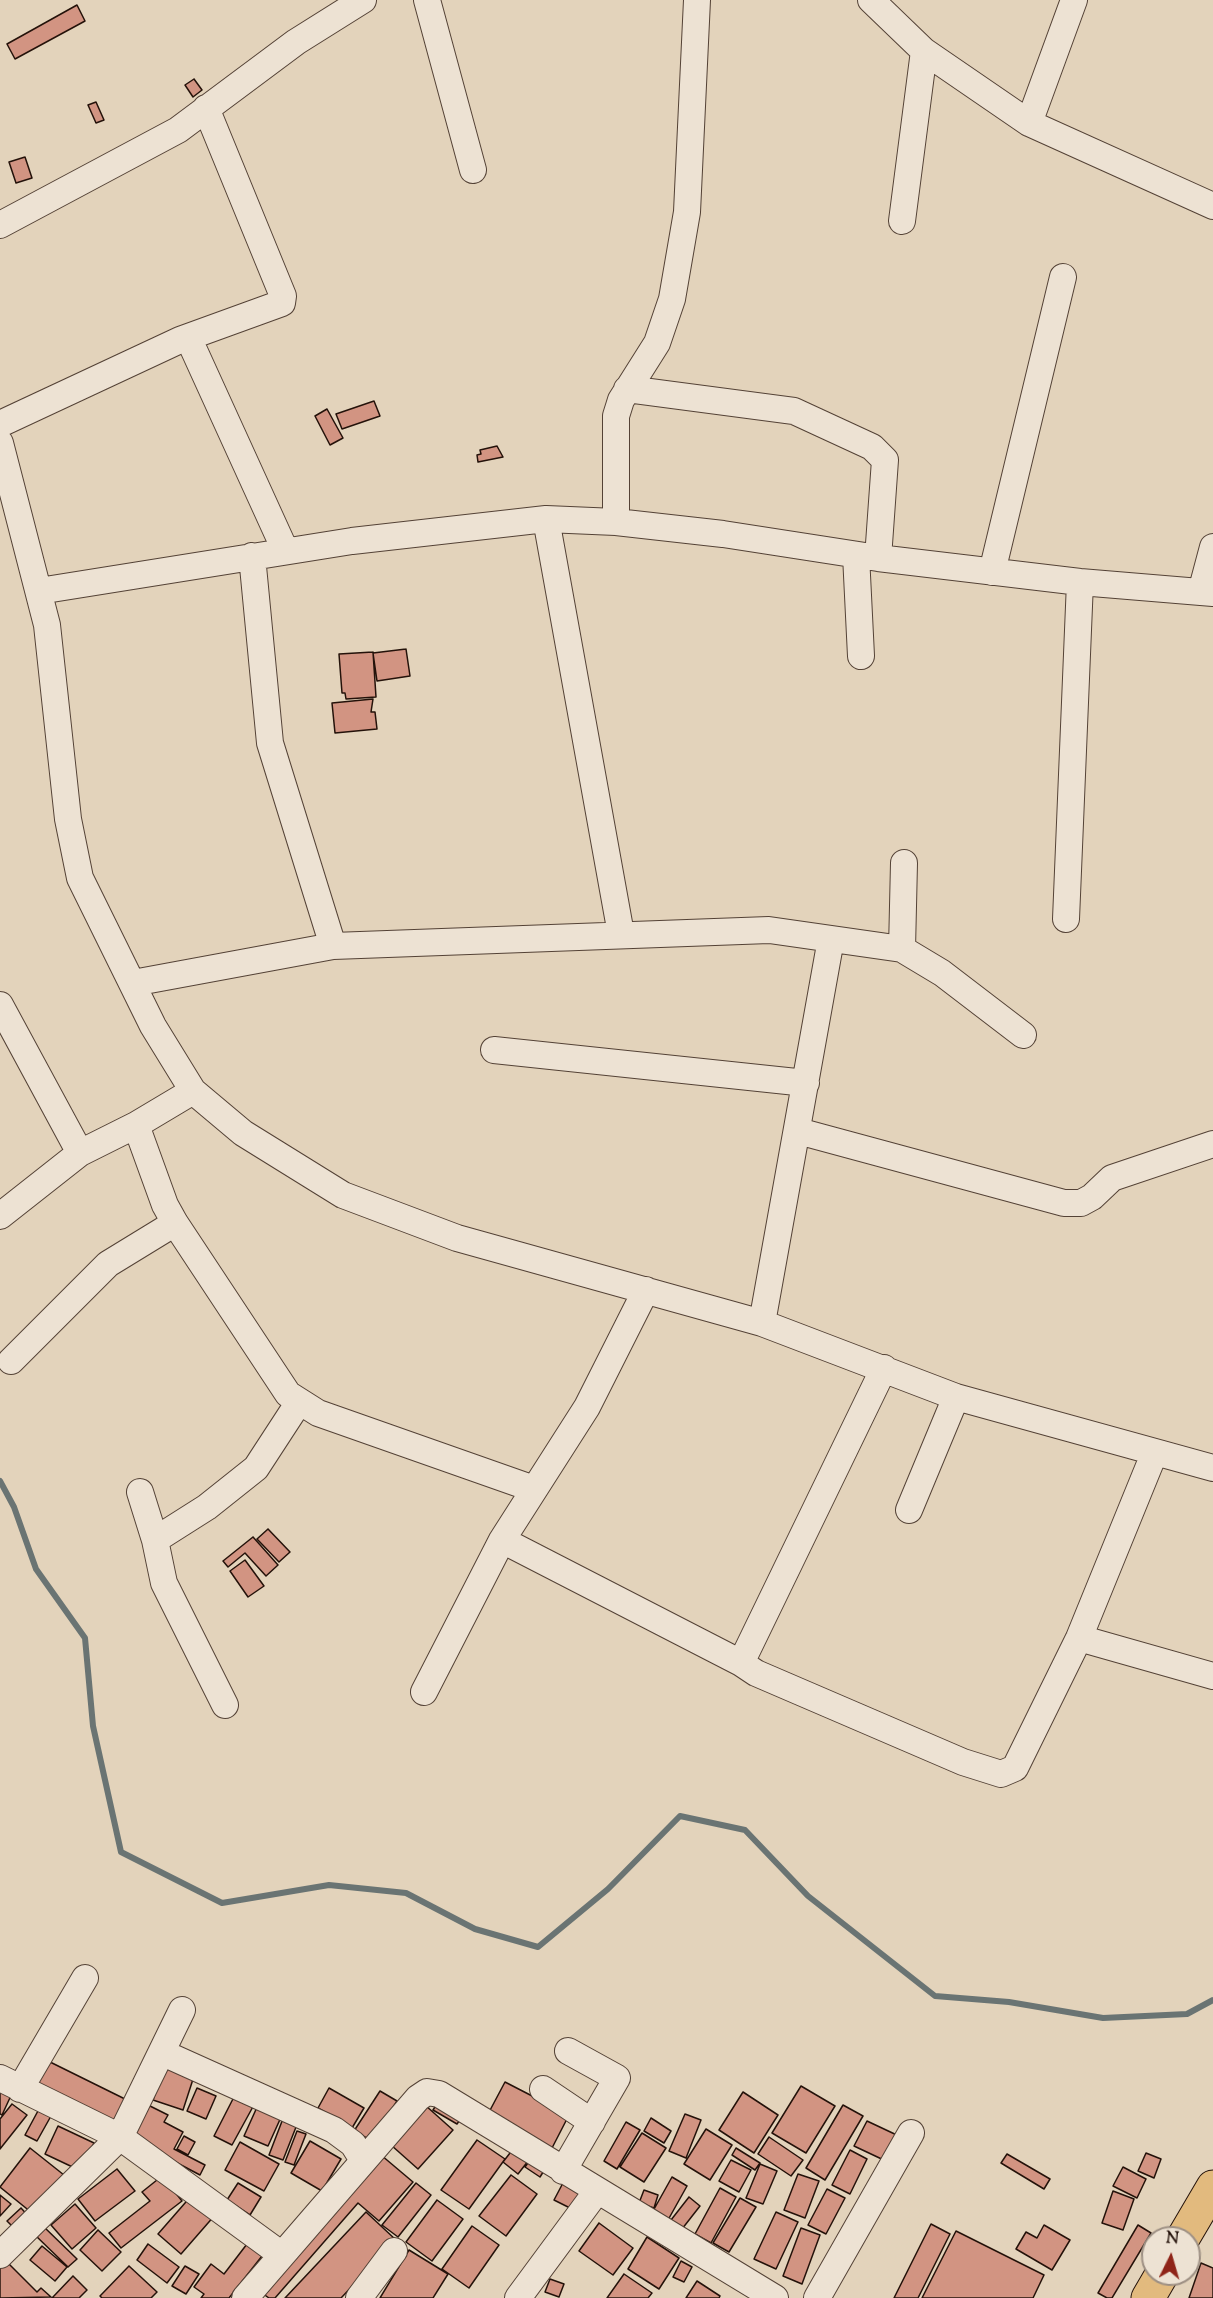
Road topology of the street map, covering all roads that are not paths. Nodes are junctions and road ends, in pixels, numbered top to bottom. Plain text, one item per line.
1 (427, 0) edge
2 (697, 0) edge
3 (871, 0) edge
4 (1074, 0) edge
5 (360, 1) edge
6 (924, 51) junction
7 (206, 108) junction
8 (1029, 123) junction
9 (473, 170) dead end
10 (1213, 206) edge
11 (902, 221) dead end
12 (0, 225) edge
13 (1063, 277) dead end
14 (188, 337) junction
15 (627, 389) junction
16 (0, 424) edge
17 (0, 443) edge
18 (546, 519) junction
19 (616, 522) junction
20 (1213, 547) edge
21 (285, 550) junction
22 (252, 556) junction
23 (867, 557) junction
24 (992, 572) junction
25 (1080, 582) junction
26 (39, 591) junction
27 (1207, 593) edge
28 (861, 656) dead end
29 (904, 863) dead end
30 (1066, 919) dead end
31 (621, 934) junction
32 (831, 939) junction
33 (333, 946) junction
34 (902, 949) junction
35 (133, 983) junction
36 (0, 1005) edge
37 (1023, 1035) dead end
38 (494, 1050) dead end
39 (806, 1083) junction
40 (193, 1091) junction
41 (136, 1125) junction
42 (798, 1131) junction
43 (1213, 1144) edge
44 (80, 1153) junction
45 (0, 1216) edge
46 (175, 1223) junction
47 (646, 1290) junction
48 (762, 1323) junction
49 (12, 1361) dead end
50 (884, 1368) junction
51 (956, 1397) junction
52 (299, 1402) junction
53 (1154, 1454) junction
54 (1213, 1468) edge
55 (534, 1490) junction
56 (140, 1492) dead end
57 (909, 1510) dead end
58 (155, 1540) junction
59 (502, 1540) junction
60 (1079, 1638) junction
61 (741, 1663) junction
62 (1213, 1676) edge
63 (424, 1692) dead end
64 (225, 1705) dead end
65 (85, 1978) dead end
66 (182, 2010) dead end
67 (568, 2051) dead end
68 (163, 2053) junction
69 (10, 2083) edge
70 (543, 2089) dead end
71 (592, 2122) junction
72 (911, 2133) dead end
73 (120, 2137) junction
74 (363, 2160) junction
75 (563, 2171) junction
76 (1213, 2187) edge
77 (597, 2191) junction
78 (1190, 2226) edge
79 (394, 2251) dead end
80 (0, 2255) edge
81 (282, 2255) junction
82 (245, 2298) edge
83 (359, 2298) edge
84 (518, 2298) edge
85 (775, 2298) edge
86 (818, 2298) edge

1 - 9 street
2 - 15 street
3 - 6 street
4 - 8 street
5 - 7 street
6 - 8 street
6 - 11 street
7 - 12 street
7 - 14 street
8 - 10 street
13 - 24 street
14 - 16 street
14 - 21 street
15 - 19 street
15 - 23 street
17 - 26 street
18 - 19 street
18 - 21 street
18 - 31 street
19 - 23 street
20 - 27 street
21 - 22 street
22 - 26 street
22 - 33 street
23 - 24 street
23 - 28 street
24 - 25 street
25 - 27 street
25 - 30 street
26 - 35 street
29 - 34 street
31 - 32 street
31 - 33 street
32 - 34 street
32 - 39 street
33 - 35 street
34 - 37 street
35 - 40 street
36 - 44 street
38 - 39 street
39 - 42 street
40 - 41 street
40 - 47 street
41 - 44 street
41 - 46 street
42 - 43 street
42 - 48 street
44 - 45 street
46 - 49 street
46 - 52 street
47 - 48 street
47 - 55 street
48 - 50 street
50 - 51 street
50 - 61 street
51 - 53 street
51 - 57 street
52 - 55 street
52 - 58 street
53 - 54 street
53 - 60 street
55 - 59 street
56 - 58 street
58 - 64 street
59 - 61 street
59 - 63 street
60 - 61 street
60 - 62 street
65 - 69 street
66 - 68 street
67 - 71 street
68 - 73 street
68 - 74 street
69 - 73 street
70 - 71 street
71 - 75 street
72 - 86 street
73 - 80 street
73 - 81 street
74 - 75 street
74 - 81 street
75 - 77 street
76 - 78 main road
77 - 84 street
77 - 85 street
79 - 83 street
81 - 82 street

